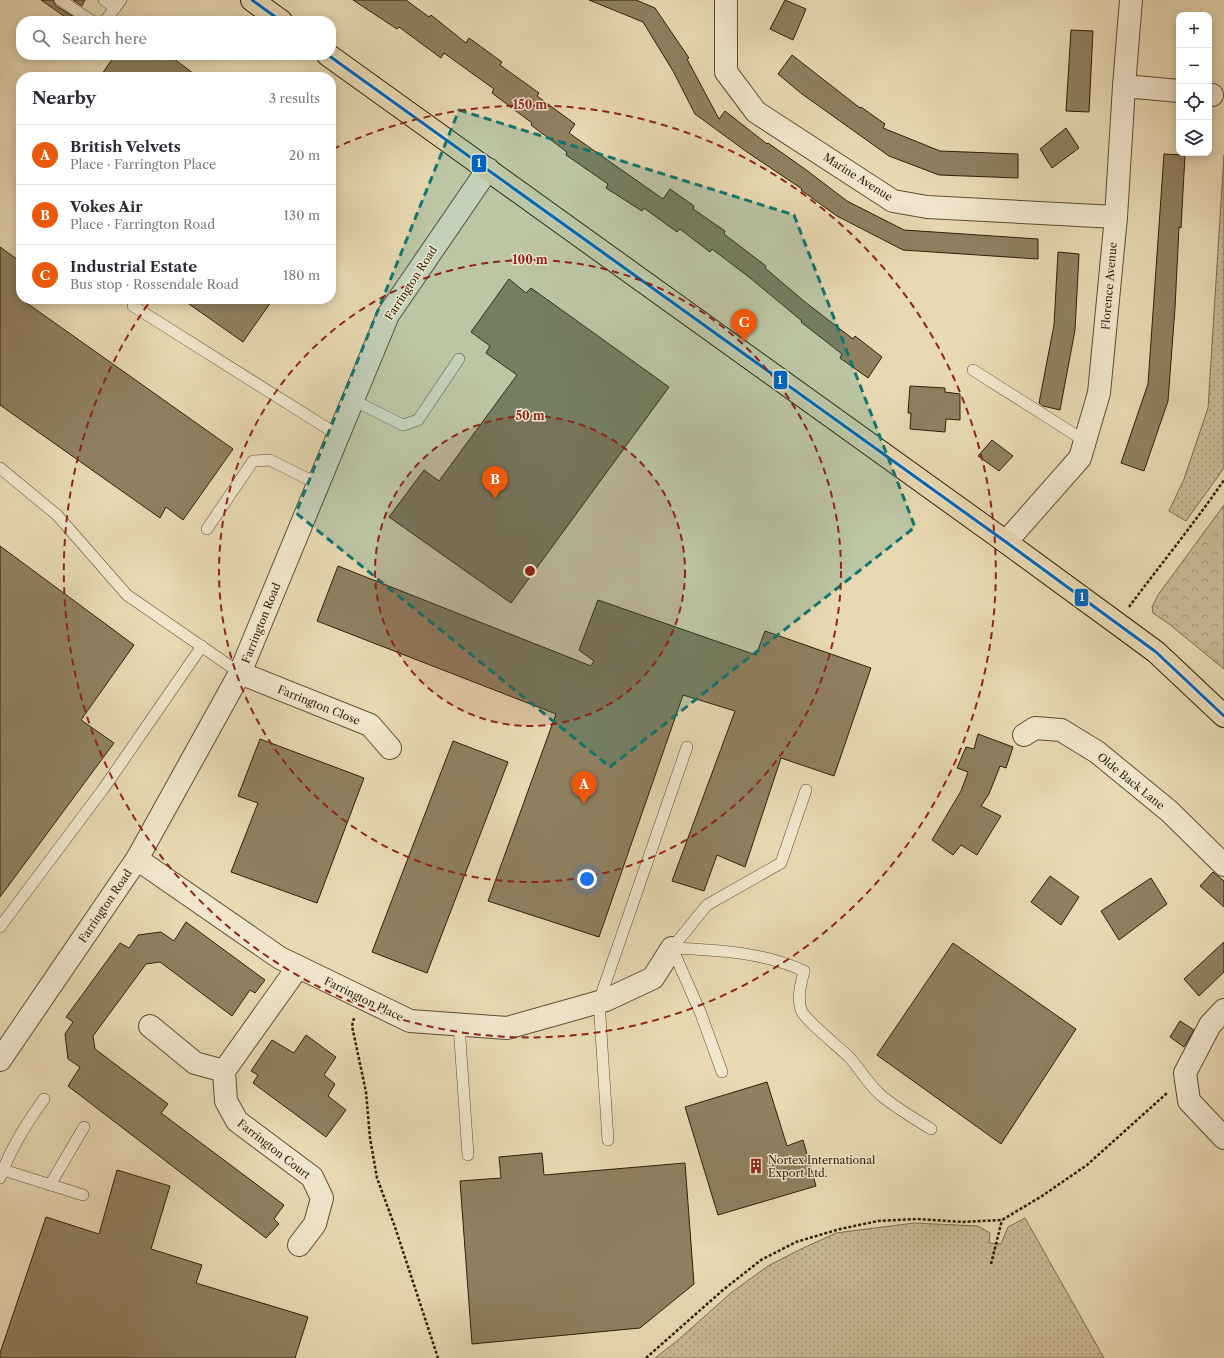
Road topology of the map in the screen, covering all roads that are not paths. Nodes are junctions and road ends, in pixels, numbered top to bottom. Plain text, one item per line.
1 (60, 0) edge
2 (104, 0) edge
3 (252, 0) edge
4 (1131, 0) edge
5 (722, 2) edge
6 (118, 4) edge
7 (84, 16) edge
8 (109, 16) edge
9 (274, 16) edge
10 (335, 60) edge
11 (1124, 86) junction
12 (1176, 92) edge
13 (488, 169) junction
14 (1116, 217) junction
15 (133, 306) dead end
16 (459, 359) dead end
17 (973, 370) dead end
18 (353, 400) junction
19 (338, 436) junction
20 (1085, 441) junction
21 (0, 468) edge
22 (318, 484) junction
23 (207, 529) dead end
24 (1006, 542) junction
25 (202, 646) junction
26 (240, 672) junction
27 (1224, 716) edge
28 (1024, 735) dead end
29 (687, 747) dead end
30 (390, 748) dead end
31 (806, 790) dead end
32 (137, 859) junction
33 (1224, 865) edge
34 (0, 927) edge
35 (672, 948) junction
36 (298, 967) junction
37 (599, 1001) junction
38 (1224, 1010) edge
39 (459, 1025) junction
40 (150, 1026) dead end
41 (0, 1060) edge
42 (224, 1071) junction
43 (722, 1072) dead end
44 (44, 1099) dead end
45 (84, 1127) dead end
46 (931, 1129) dead end
47 (1224, 1138) edge
48 (608, 1140) dead end
49 (468, 1155) dead end
50 (1, 1172) edge
51 (50, 1185) junction
52 (84, 1195) dead end
53 (299, 1245) dead end

1 - 7 lane
2 - 6 lane
3 - 9 highway
4 - 11 street, Florence Avenue
5 - 14 street, Marine Avenue
6 - 8 lane
10 - 13 highway
11 - 12 street
11 - 14 street, Florence Avenue
13 - 18 street, Farrington Road
13 - 24 highway
14 - 20 street, Florence Avenue
15 - 19 lane
16 - 18 lane
17 - 20 lane
18 - 19 street, Farrington Road
19 - 22 street, Farrington Road
20 - 24 street, Florence Avenue
21 - 25 lane
22 - 23 lane
22 - 26 street, Farrington Road
24 - 27 highway
25 - 26 lane
25 - 34 lane
26 - 30 street, Farrington Close
26 - 32 street, Farrington Road
28 - 33 street, Olde Back Lane
29 - 37 lane
31 - 35 lane
32 - 36 street, Farrington Place
32 - 41 street, Farrington Road
35 - 37 street, Farrington Place
35 - 43 lane
35 - 46 lane
36 - 39 street, Farrington Place
36 - 42 street
37 - 39 street, Farrington Place
37 - 48 lane
38 - 47 street
39 - 49 lane
40 - 42 street
42 - 53 street, Farrington Court
44 - 50 lane
45 - 51 lane
50 - 51 lane
51 - 52 lane

